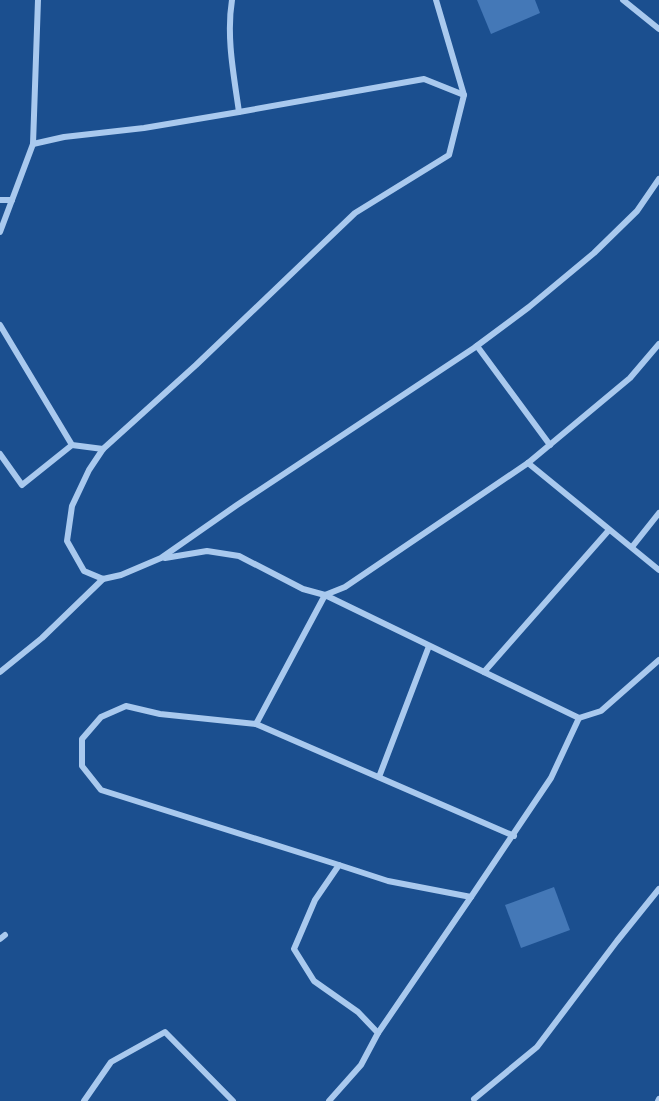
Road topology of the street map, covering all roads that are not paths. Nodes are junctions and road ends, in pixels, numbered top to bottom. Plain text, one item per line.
1 (38, 0) edge
2 (232, 0) edge
3 (436, 0) edge
4 (623, 0) edge
5 (659, 29) edge
6 (464, 95) junction
7 (239, 112) junction
8 (33, 144) junction
9 (659, 179) edge
10 (0, 200) edge
11 (12, 200) junction
12 (0, 232) edge
13 (0, 325) edge
14 (659, 344) edge
15 (477, 346) junction
16 (72, 445) junction
17 (550, 445) junction
18 (103, 449) junction
19 (0, 454) edge
20 (528, 463) junction
21 (659, 513) edge
22 (609, 530) junction
23 (632, 547) junction
24 (161, 558) junction
25 (659, 570) edge
26 (103, 579) junction
27 (325, 595) junction
28 (429, 646) junction
29 (659, 660) edge
30 (0, 672) edge
31 (484, 672) junction
32 (579, 718) junction
33 (256, 724) junction
34 (379, 777) junction
35 (514, 836) junction
36 (339, 865) junction
37 (659, 889) edge
38 (471, 897) junction
39 (378, 1033) junction
40 (474, 1099) dead end
41 (84, 1101) edge
42 (233, 1101) edge
43 (329, 1101) edge

1 - 8 street
2 - 7 street
3 - 6 street
4 - 5 street
6 - 7 street
6 - 18 street
7 - 8 street
8 - 11 street
9 - 15 street
10 - 11 street
11 - 12 street
13 - 16 street
14 - 17 street
15 - 17 street
15 - 24 street
16 - 18 street
16 - 19 street
17 - 20 street
18 - 26 street
20 - 22 street
20 - 27 street
21 - 23 street
22 - 23 street
22 - 31 street
23 - 25 street
24 - 26 street
24 - 27 street
26 - 30 street
27 - 28 street
27 - 33 street
28 - 31 street
28 - 34 street
29 - 32 street
31 - 32 street
32 - 35 street
33 - 34 street
33 - 36 street
34 - 35 street
35 - 38 street
36 - 38 street
36 - 39 street
37 - 40 street
38 - 39 street
39 - 43 street
41 - 42 street

